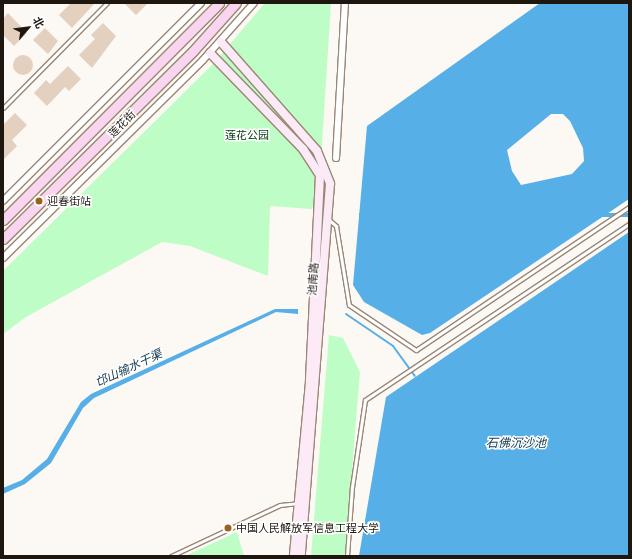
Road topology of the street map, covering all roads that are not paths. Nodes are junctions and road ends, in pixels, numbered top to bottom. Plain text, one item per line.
1 (106, 3) edge
2 (201, 3) edge
3 (219, 3) edge
4 (236, 3) edge
5 (254, 3) edge
6 (345, 3) edge
7 (221, 42) junction
8 (210, 53) junction
9 (3, 108) edge
10 (336, 158) dead end
11 (3, 201) edge
12 (629, 207) edge
13 (328, 219) junction
14 (3, 220) edge
15 (629, 224) edge
16 (3, 239) edge
17 (3, 258) edge
18 (299, 503) junction
19 (171, 556) edge
20 (294, 556) edge
21 (302, 556) edge
22 (347, 556) edge

1 - 9 lane
2 - 11 street
3 - 14 main road, 莲花街
4 - 16 main road, 莲花街
5 - 7 street, 莲花街
6 - 10 street
7 - 8 street, 莲花街
7 - 13 street, 池南路
8 - 17 street, 莲花街
8 - 18 street, 池南路
12 - 13 lane
13 - 21 street, 池南路
15 - 22 lane
18 - 19 lane
18 - 20 street, 池南路

